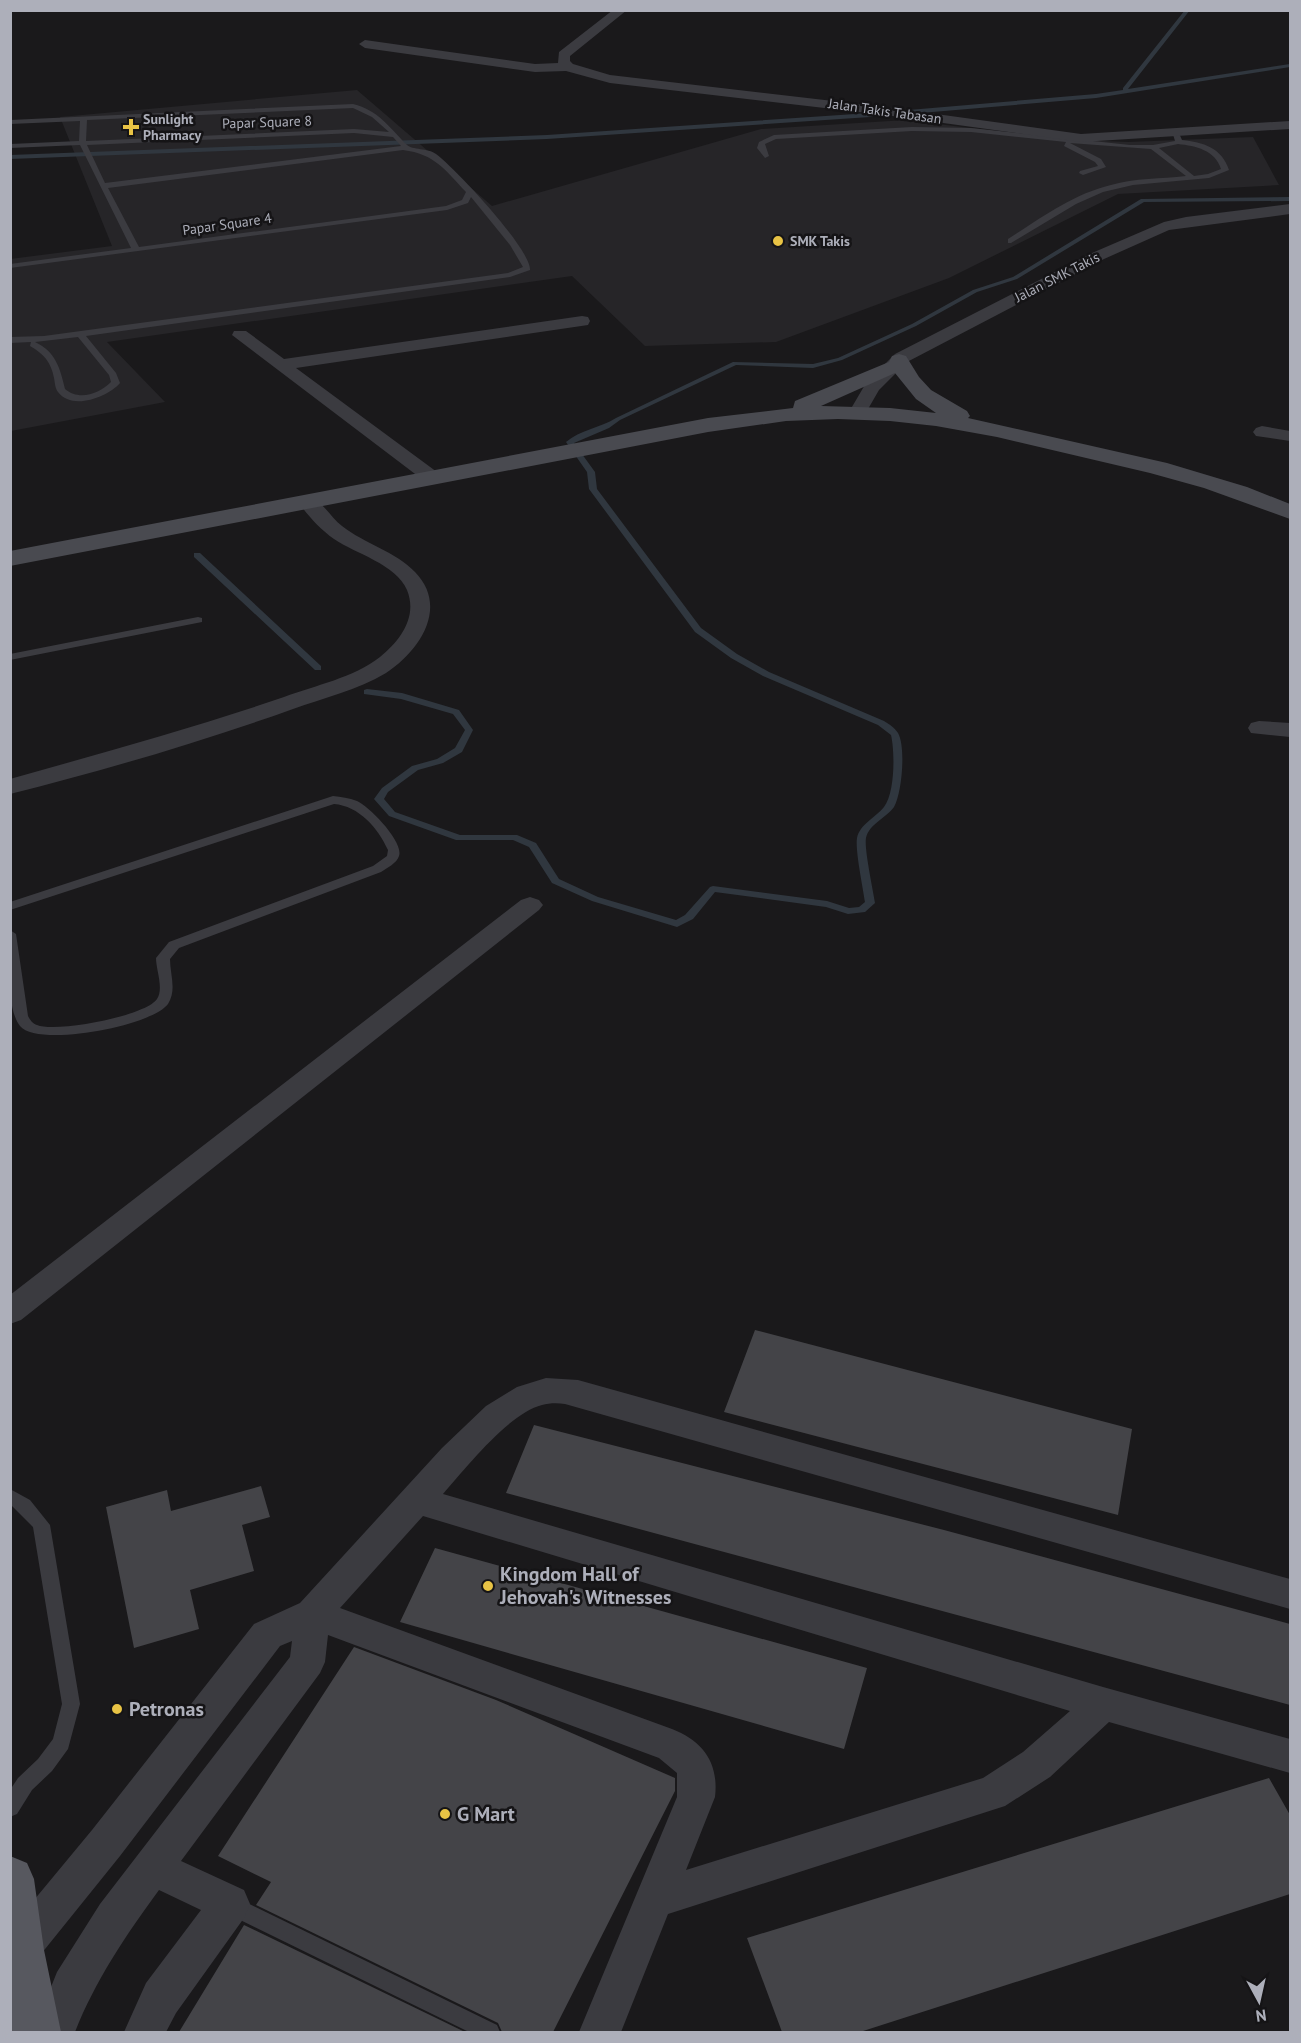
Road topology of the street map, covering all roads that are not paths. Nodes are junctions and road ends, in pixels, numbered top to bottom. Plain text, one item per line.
1 (621, 10) edge
2 (365, 44) dead end
3 (568, 67) junction
4 (376, 116) junction
5 (84, 118) junction
6 (10, 122) edge
7 (1290, 125) edge
8 (346, 131) junction
9 (395, 136) junction
10 (1176, 136) junction
11 (1062, 141) junction
12 (10, 146) edge
13 (84, 146) junction
14 (404, 146) junction
15 (1153, 147) junction
16 (765, 156) dead end
17 (1083, 173) dead end
18 (1192, 178) junction
19 (103, 186) junction
20 (470, 192) junction
21 (447, 208) junction
22 (1290, 209) edge
23 (490, 215) junction
24 (1011, 241) dead end
25 (136, 249) junction
26 (10, 266) edge
27 (582, 321) dead end
28 (80, 334) junction
29 (240, 335) dead end
30 (44, 339) junction
31 (10, 340) edge
32 (33, 344) junction
33 (10, 349) edge
34 (894, 364) junction
35 (281, 365) junction
36 (858, 412) junction
37 (782, 415) junction
38 (978, 427) junction
39 (1262, 432) dead end
40 (1290, 436) edge
41 (434, 479) junction
42 (309, 503) junction
43 (1290, 512) edge
44 (10, 560) edge
45 (198, 620) dead end
46 (10, 657) edge
47 (1259, 728) dead end
48 (1290, 730) edge
49 (10, 787) edge
50 (530, 905) dead end
51 (10, 906) edge
52 (10, 934) edge
53 (10, 1312) edge
54 (10, 1496) edge
55 (416, 1500) junction
56 (1290, 1594) edge
57 (313, 1614) junction
58 (1103, 1704) junction
59 (1290, 1756) edge
60 (10, 1808) edge
61 (152, 1867) junction
62 (10, 1879) edge
63 (656, 1899) junction
64 (230, 1904) junction
65 (15, 1954) edge
66 (36, 2032) edge
67 (54, 2032) edge
68 (145, 2032) edge
69 (490, 2032) edge
70 (600, 2032) edge

1 - 3 street
2 - 3 street
3 - 10 street, Jalan Takis Tabasan
4 - 5 lane
4 - 8 lane
4 - 9 lane
5 - 6 lane
5 - 13 lane
7 - 10 street, Jalan Takis Tabasan
8 - 9 lane, Papar Square 8
8 - 13 lane, Papar Square 8
9 - 14 lane
10 - 15 lane
10 - 18 lane
11 - 15 lane
11 - 16 lane
11 - 17 lane
12 - 13 lane, Papar Square 8
13 - 19 lane
14 - 19 lane
14 - 20 lane
15 - 18 lane
18 - 24 lane
19 - 25 lane
20 - 21 lane, Papar Square 4
20 - 23 lane
21 - 23 lane, Papar Square 4
21 - 25 lane, Papar Square 4
22 - 34 street, Jalan SMK Takis
23 - 28 lane
25 - 26 lane, Papar Square 4
27 - 35 street
28 - 30 lane
28 - 32 lane
29 - 35 street
30 - 31 lane
30 - 32 lane
32 - 33 lane
34 - 36 street, Jalan SMK Takis
34 - 37 main road
34 - 38 main road
35 - 41 street
36 - 37 main road
36 - 38 main road
37 - 41 main road
38 - 43 main road
39 - 40 street
41 - 42 main road
42 - 44 main road
42 - 49 street
45 - 46 lane
47 - 48 street
50 - 53 street
51 - 52 lane
54 - 60 lane
55 - 56 street
55 - 57 street
55 - 58 street
57 - 61 street
57 - 63 street
57 - 65 street
58 - 59 street
58 - 63 street
61 - 64 street
61 - 67 street
62 - 65 main road
63 - 70 street
64 - 68 street
64 - 69 lane
65 - 66 main road

